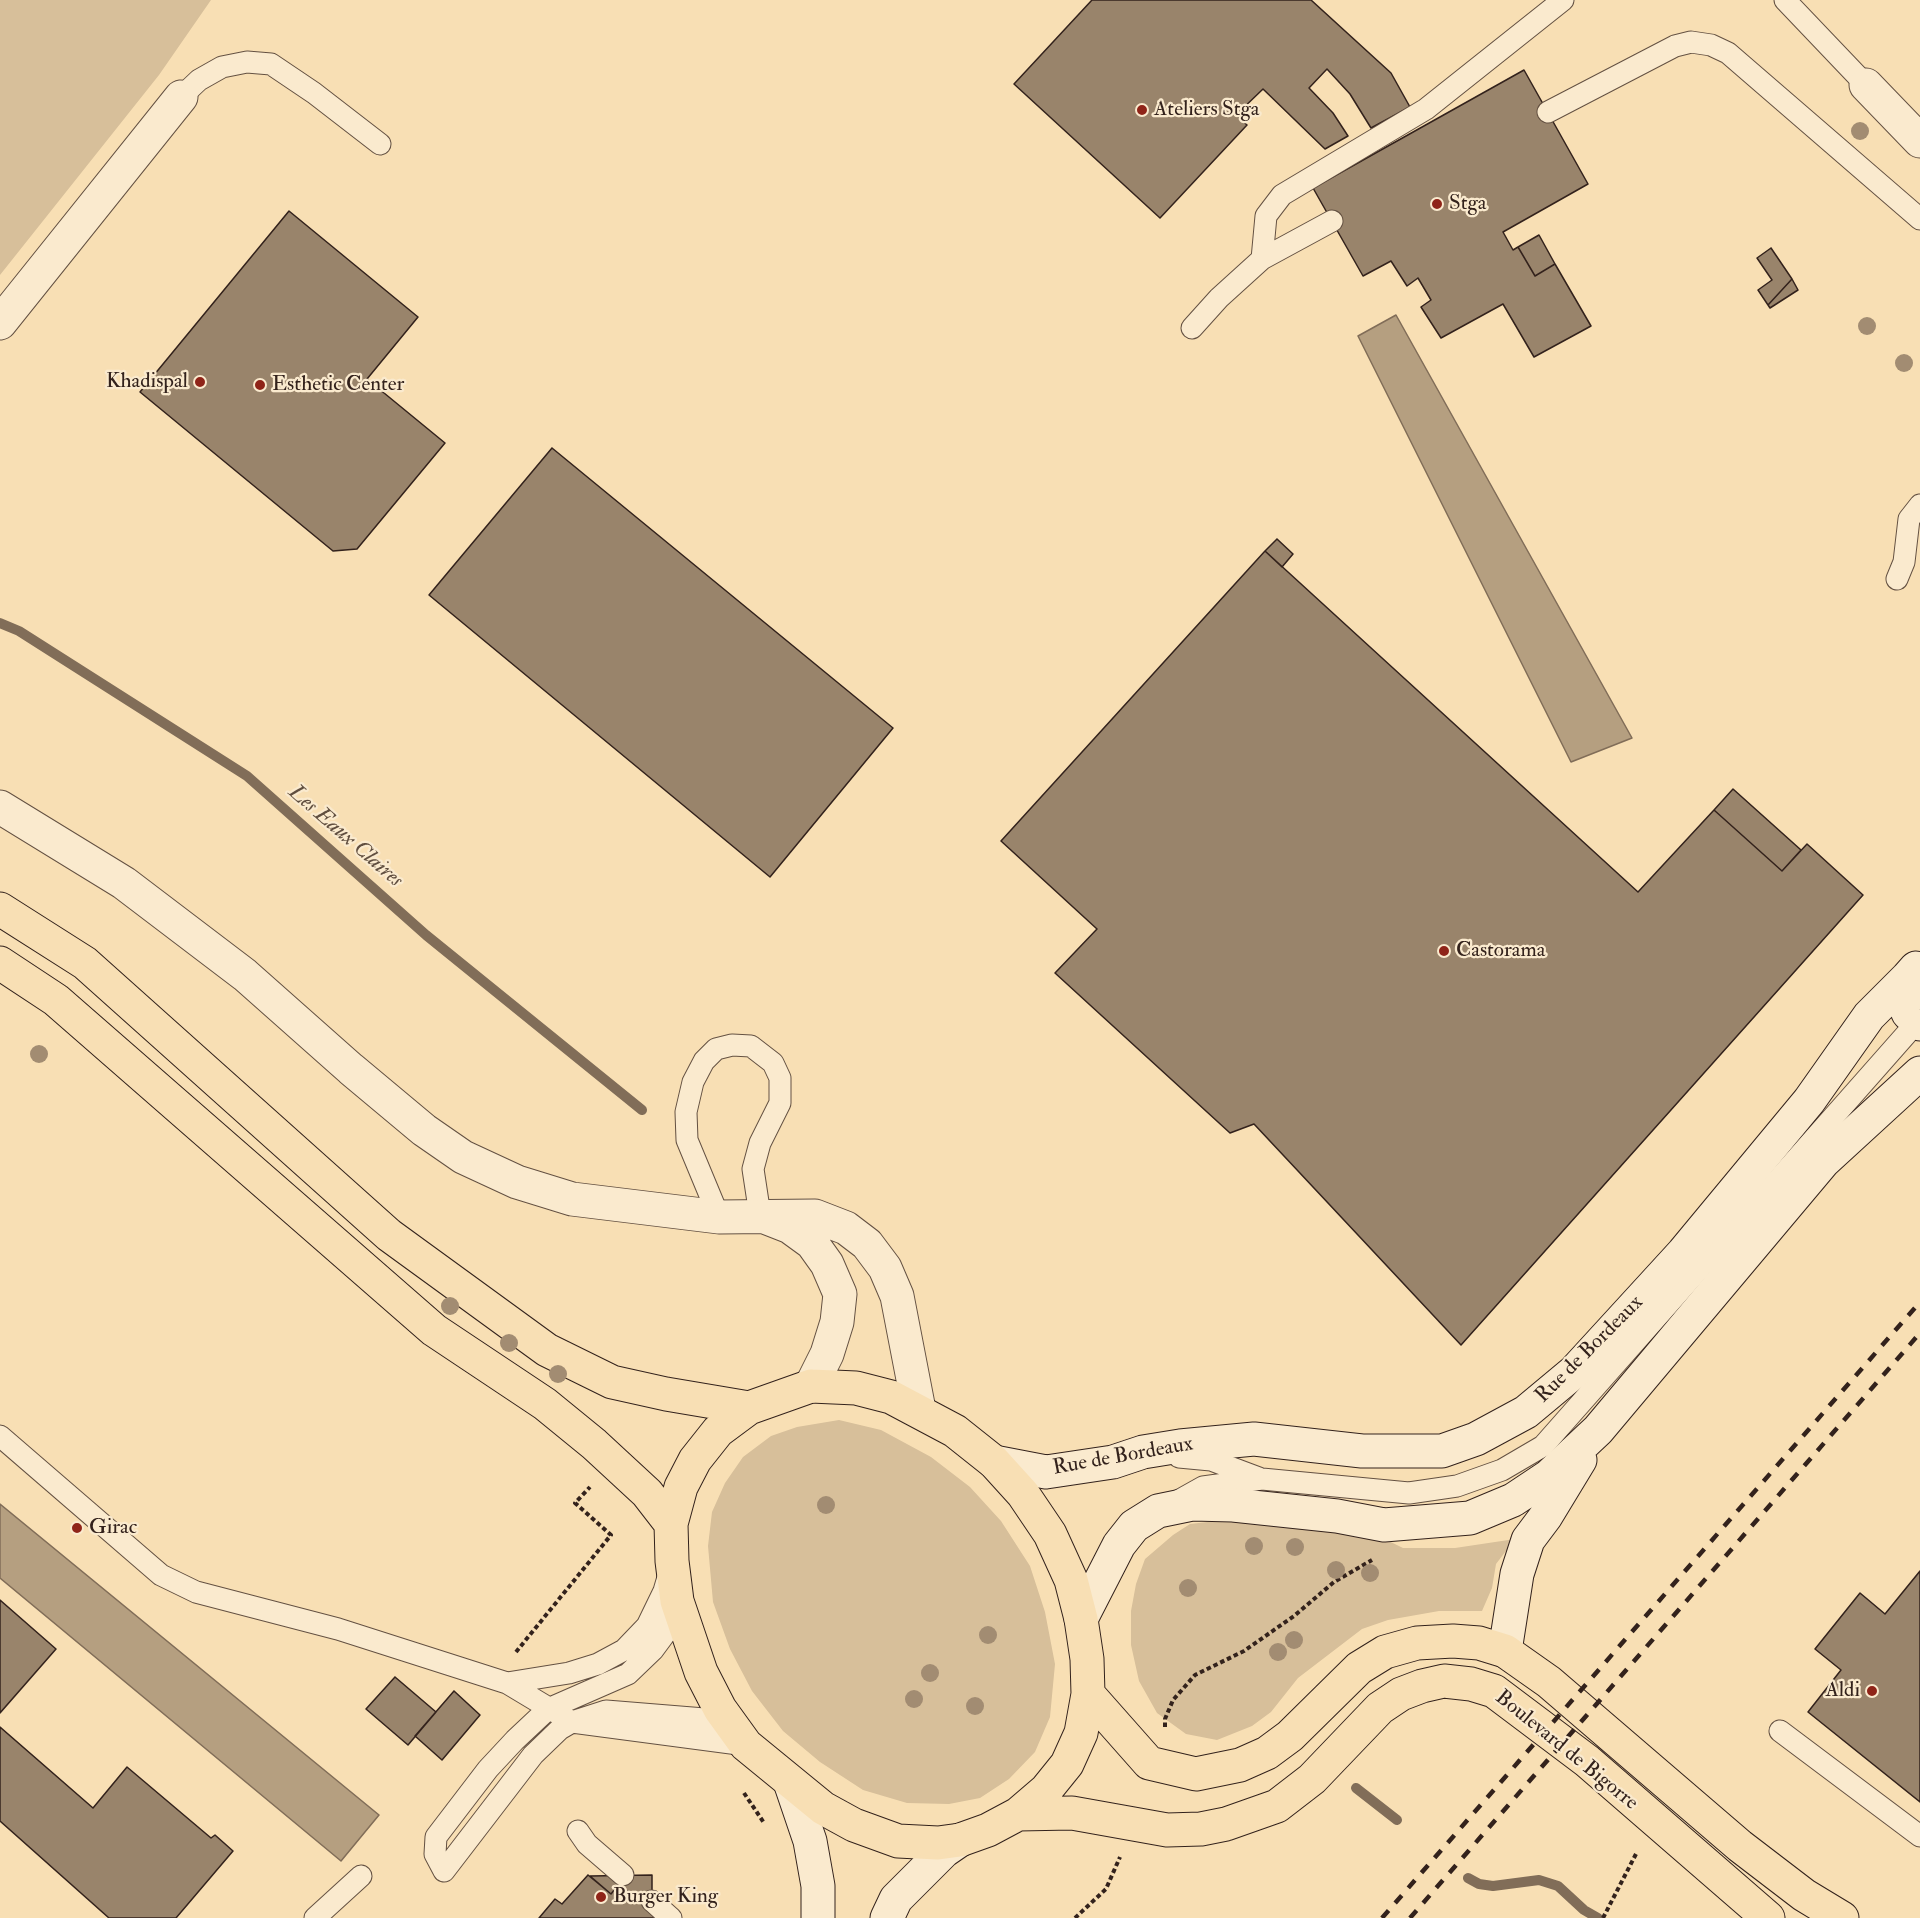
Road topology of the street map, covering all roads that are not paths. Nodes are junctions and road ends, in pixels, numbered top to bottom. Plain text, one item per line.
1 (1563, 0) edge
2 (1785, 0) edge
3 (1866, 85) joint
4 (182, 98) joint
5 (1548, 112) dead end
6 (1920, 141) edge
7 (380, 144) dead end
8 (1920, 219) edge
9 (1332, 221) dead end
10 (1262, 259) junction
11 (0, 322) edge
12 (1192, 328) dead end
13 (1920, 506) edge
14 (1897, 579) dead end
15 (0, 807) edge
16 (0, 909) edge
17 (0, 963) edge
18 (1914, 971) edge
19 (1918, 1023) edge
20 (1920, 1073) edge
21 (760, 1215) junction
22 (719, 1217) junction
23 (811, 1386) junction
24 (749, 1408) junction
25 (919, 1410) junction
26 (1598, 1430) junction
27 (0, 1436) edge
28 (1143, 1452) junction
29 (994, 1462) junction
30 (1262, 1479) junction
31 (1158, 1511) junction
32 (671, 1524) junction
33 (672, 1561) junction
34 (677, 1601) junction
35 (1081, 1618) junction
36 (1505, 1651) junction
37 (507, 1683) junction
38 (1088, 1694) junction
39 (548, 1709) junction
40 (572, 1722) junction
41 (1780, 1731) dead end
42 (737, 1733) junction
43 (791, 1785) junction
44 (1018, 1814) junction
45 (578, 1831) dead end
46 (1920, 1836) edge
47 (960, 1840) junction
48 (623, 1875) dead end
49 (361, 1876) dead end
50 (652, 1901) dead end
51 (315, 1918) edge
52 (671, 1918) edge
53 (818, 1918) edge
54 (887, 1918) edge
55 (1768, 1918) edge
56 (1842, 1918) edge

1 - 10 lane
2 - 3 lane
3 - 6 main road
4 - 7 lane
4 - 11 main road
5 - 8 lane
9 - 10 lane
10 - 12 lane
13 - 14 lane
15 - 22 main road
16 - 24 main road
17 - 32 main road
18 - 19 main road
18 - 28 main road, Rue de Bordeaux
19 - 30 lane
20 - 26 main road
21 - 22 main road
21 - 22 lane
21 - 23 main road
21 - 25 main road
23 - 24 main road
23 - 25 main road
24 - 32 main road
25 - 29 main road
26 - 31 main road
26 - 36 main road
27 - 37 lane
28 - 29 main road, Rue de Bordeaux
28 - 30 lane
29 - 35 main road
30 - 31 lane
31 - 35 main road
32 - 33 main road
33 - 34 main road
33 - 37 lane
34 - 39 lane
34 - 42 main road
35 - 38 main road
36 - 38 main road, Boulevard de Bigorre
36 - 56 main road, Boulevard de Bigorre
37 - 39 lane
38 - 44 main road
39 - 40 lane
39 - 40 lane
40 - 42 lane
40 - 42 lane
41 - 46 lane
42 - 43 main road
43 - 47 main road
43 - 53 main road
44 - 47 main road
44 - 55 main road, Boulevard de Bigorre
45 - 48 lane
47 - 54 main road
49 - 51 lane
50 - 52 lane

